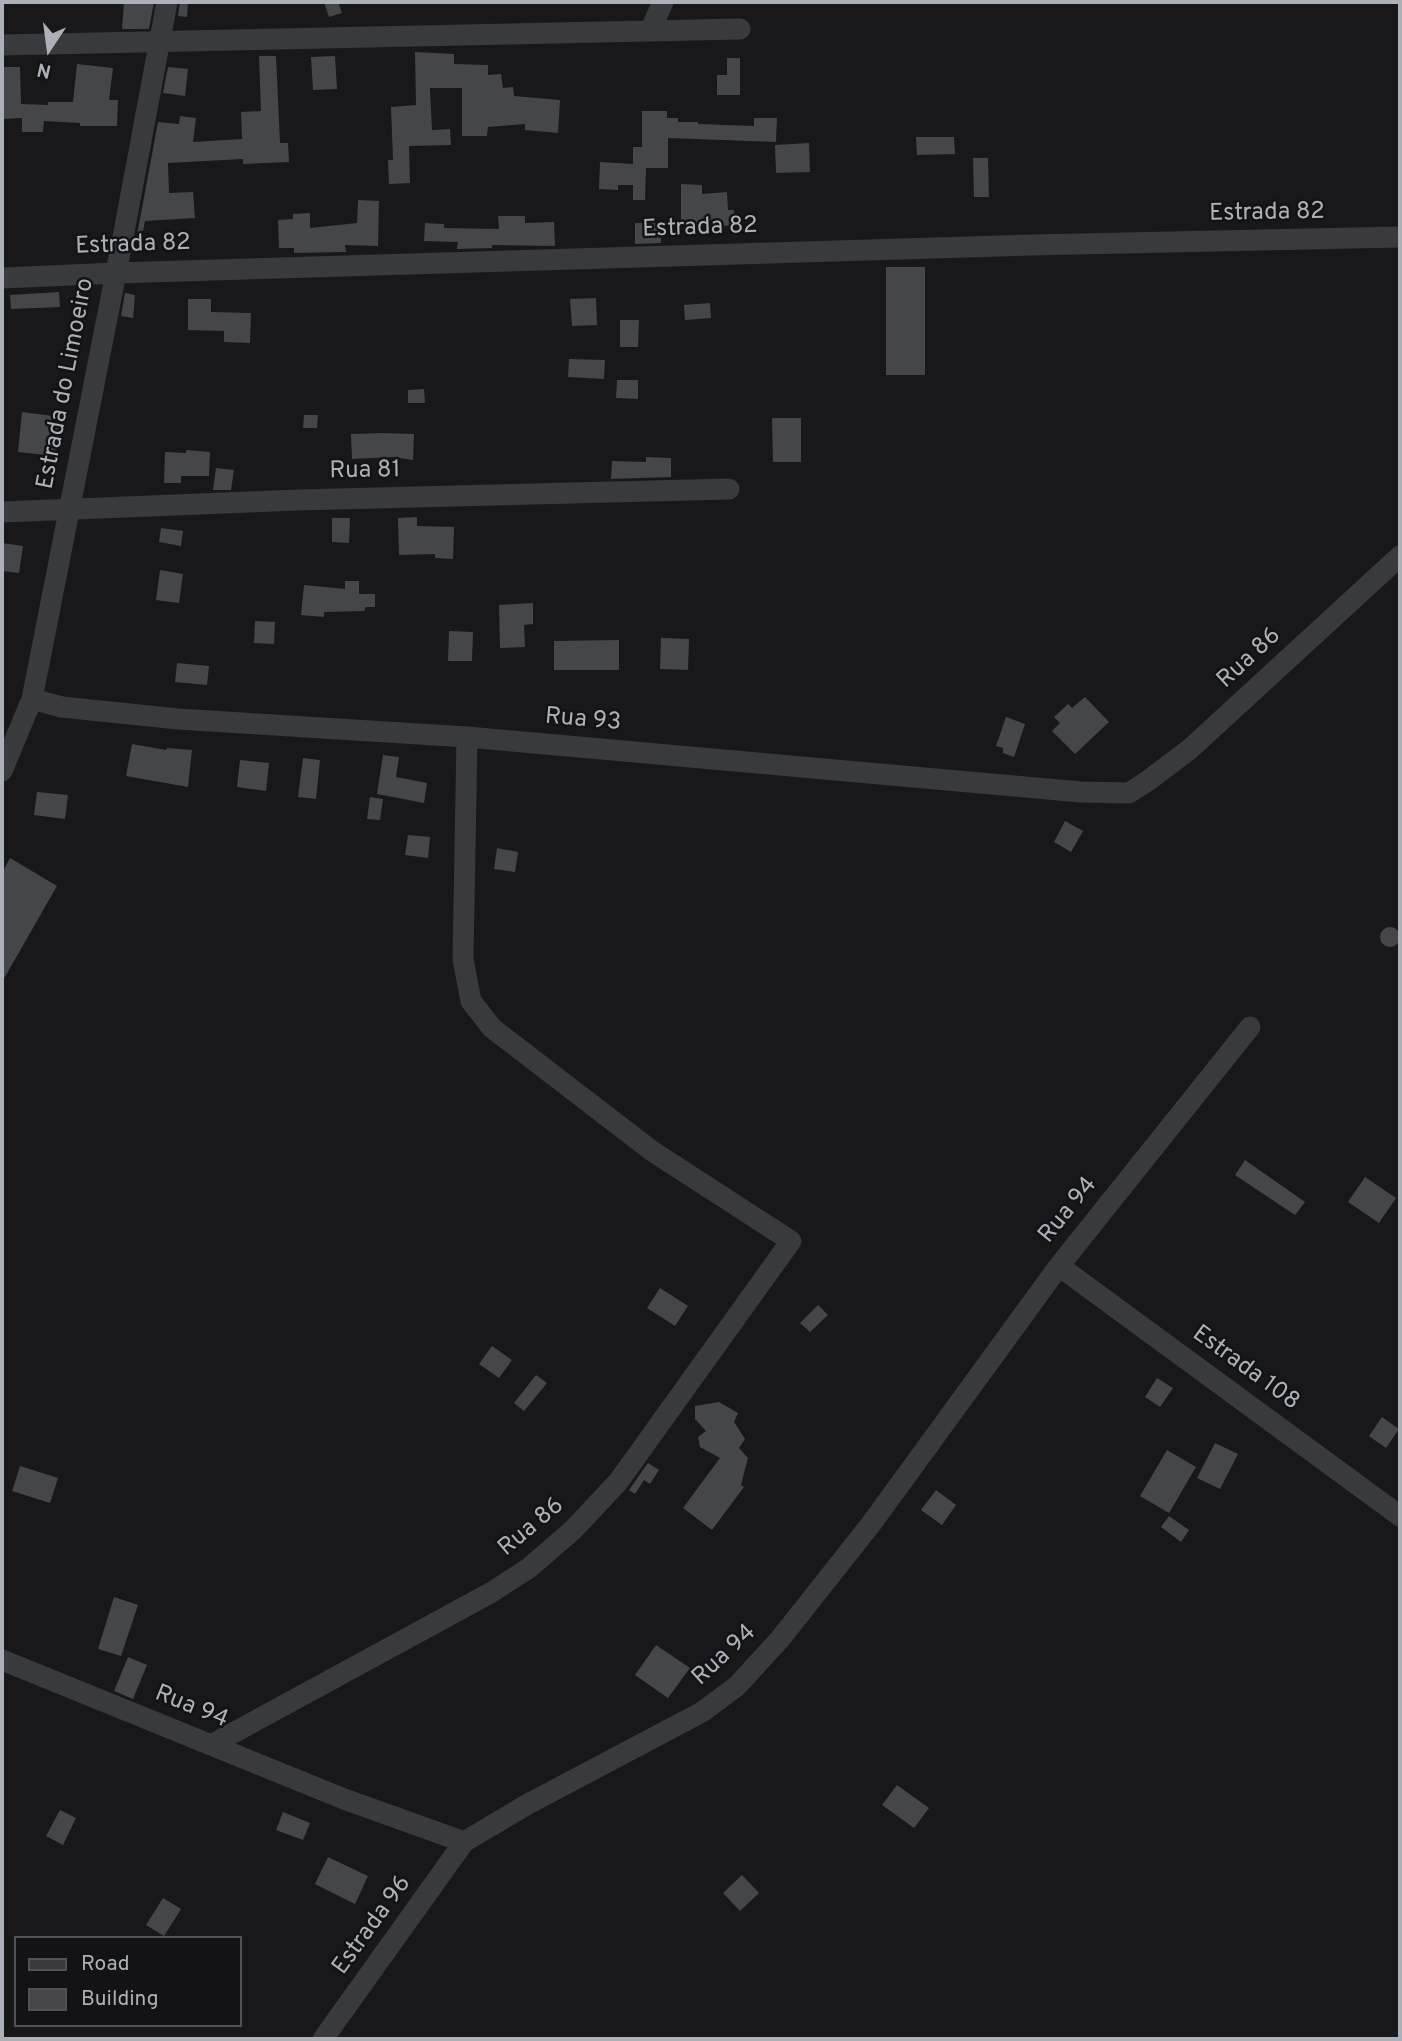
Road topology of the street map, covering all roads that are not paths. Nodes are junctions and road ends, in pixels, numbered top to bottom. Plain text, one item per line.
1 (167, 2) edge
2 (663, 2) edge
3 (740, 29) dead end
4 (650, 30) junction
5 (160, 40) junction
6 (2, 45) edge
7 (1400, 237) edge
8 (116, 272) junction
9 (2, 278) edge
10 (729, 489) dead end
11 (70, 508) junction
12 (2, 512) edge
13 (1400, 556) edge
14 (32, 699) junction
15 (467, 737) junction
16 (2, 771) edge
17 (1129, 793) joint
18 (1250, 1027) dead end
19 (1059, 1265) junction
20 (1400, 1516) edge
21 (2, 1660) edge
22 (211, 1745) junction
23 (464, 1842) junction
24 (323, 2039) edge

1 - 5 street, Estrada do Limoeiro
2 - 4 street
3 - 4 street
4 - 5 street
5 - 6 street
5 - 8 street, Estrada do Limoeiro
7 - 8 street, Estrada 82
8 - 9 street, Estrada 82
8 - 11 street, Estrada do Limoeiro
10 - 11 street, Rua 81
11 - 12 street, Rua 81
11 - 14 street, Estrada do Limoeiro
13 - 17 street, Rua 86
14 - 15 street, Rua 93
14 - 16 street, Estrada do Limoeiro
15 - 17 street, Rua 93
15 - 22 street, Rua 86
18 - 19 street, Rua 94
19 - 20 street, Estrada 108
19 - 23 street, Rua 94
21 - 22 street, Rua 94
22 - 23 street, Rua 94
23 - 24 street, Estrada 96

